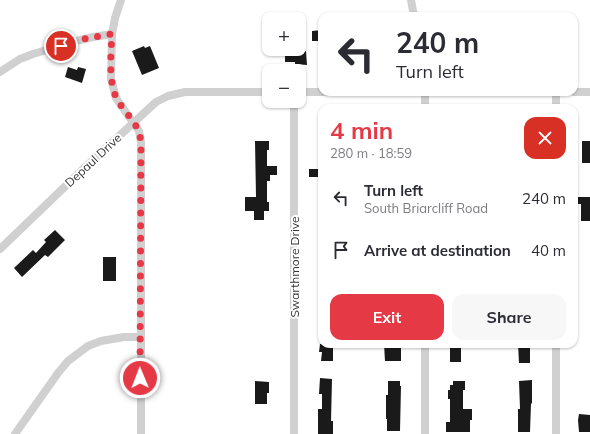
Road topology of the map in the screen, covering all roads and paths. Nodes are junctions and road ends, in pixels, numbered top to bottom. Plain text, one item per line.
1 (121, 0) edge
2 (411, 0) edge
3 (413, 12) edge
4 (112, 34) junction
5 (0, 72) edge
6 (262, 92) edge
7 (306, 92) edge
8 (318, 92) edge
9 (578, 92) edge
10 (590, 92) edge
11 (294, 108) edge
12 (133, 122) junction
13 (0, 249) edge
14 (140, 338) junction
15 (425, 348) edge
16 (556, 348) edge
17 (16, 434) edge
18 (140, 434) edge
19 (294, 434) edge
20 (425, 434) edge
21 (556, 434) edge

1 - 4 street
2 - 3 street
4 - 5 street
4 - 12 street
6 - 12 street, Depaul Drive
7 - 8 street
9 - 10 street
11 - 19 street, Swarthmore Drive
12 - 13 street, Depaul Drive
12 - 14 street
14 - 17 street
14 - 18 street
15 - 20 street
16 - 21 street

